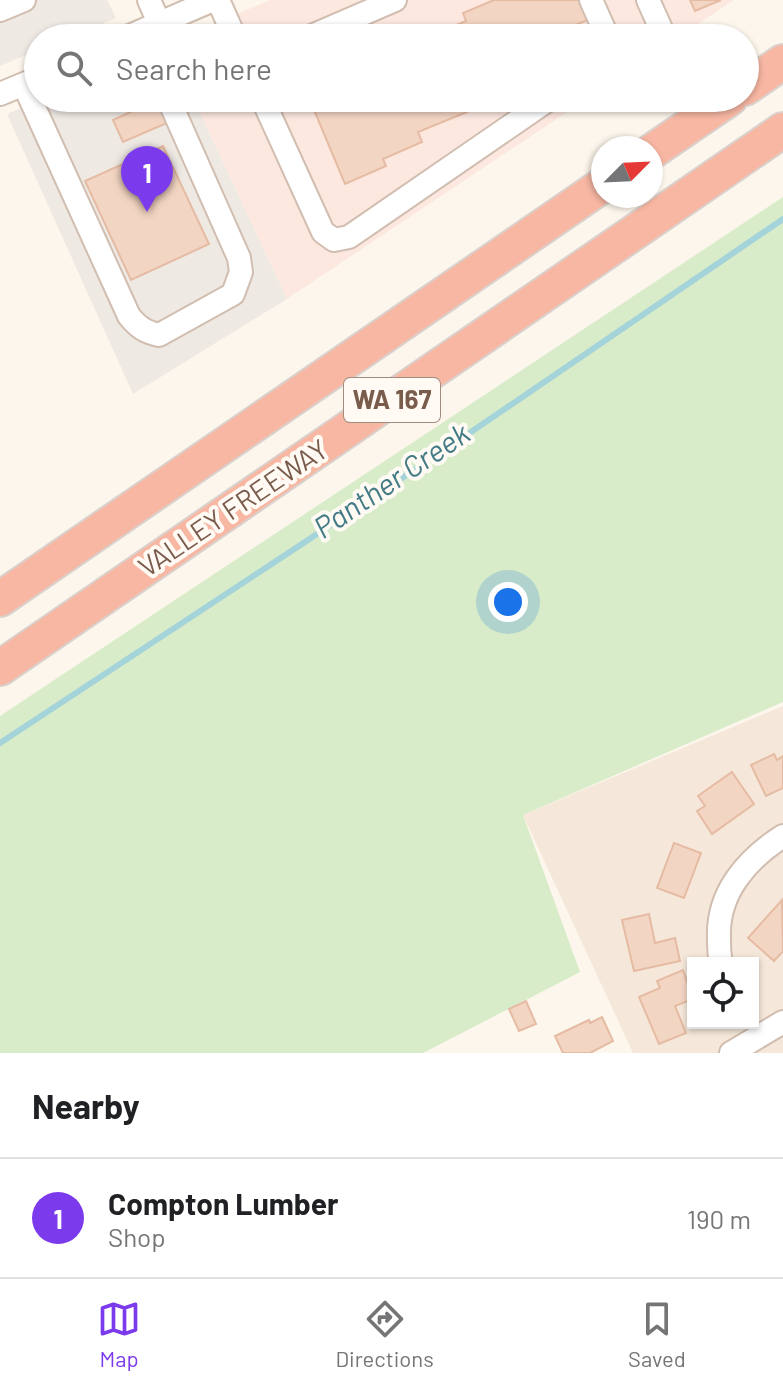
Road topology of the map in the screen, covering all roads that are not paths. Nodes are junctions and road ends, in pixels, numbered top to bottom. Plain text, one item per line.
1 (24, 0) edge
2 (149, 0) edge
3 (216, 0) edge
4 (395, 0) edge
5 (591, 0) edge
6 (648, 0) edge
7 (0, 10) edge
8 (159, 23) joint
9 (228, 24) edge
10 (339, 24) edge
11 (602, 24) edge
12 (659, 24) edge
13 (783, 62) edge
14 (759, 78) edge
15 (24, 84) edge
16 (0, 94) edge
17 (44, 112) edge
18 (174, 112) edge
19 (268, 112) edge
20 (531, 112) edge
21 (710, 112) edge
22 (783, 130) edge
23 (663, 144) edge
24 (591, 193) edge
25 (0, 599) edge
26 (0, 668) edge
27 (783, 836) edge
28 (721, 957) edge
29 (783, 1022) edge
30 (753, 1030) edge
31 (731, 1053) edge

1 - 7 street
2 - 8 street
3 - 8 street
3 - 9 street
4 - 10 street
5 - 11 street
6 - 12 street
13 - 14 highway
15 - 16 street
17 - 18 street
19 - 20 street
21 - 23 highway
22 - 26 highway, VALLEY FREEWAY / WA 167
24 - 25 highway, VALLEY FREEWAY / WA 167
27 - 28 street
29 - 30 street
30 - 31 street

